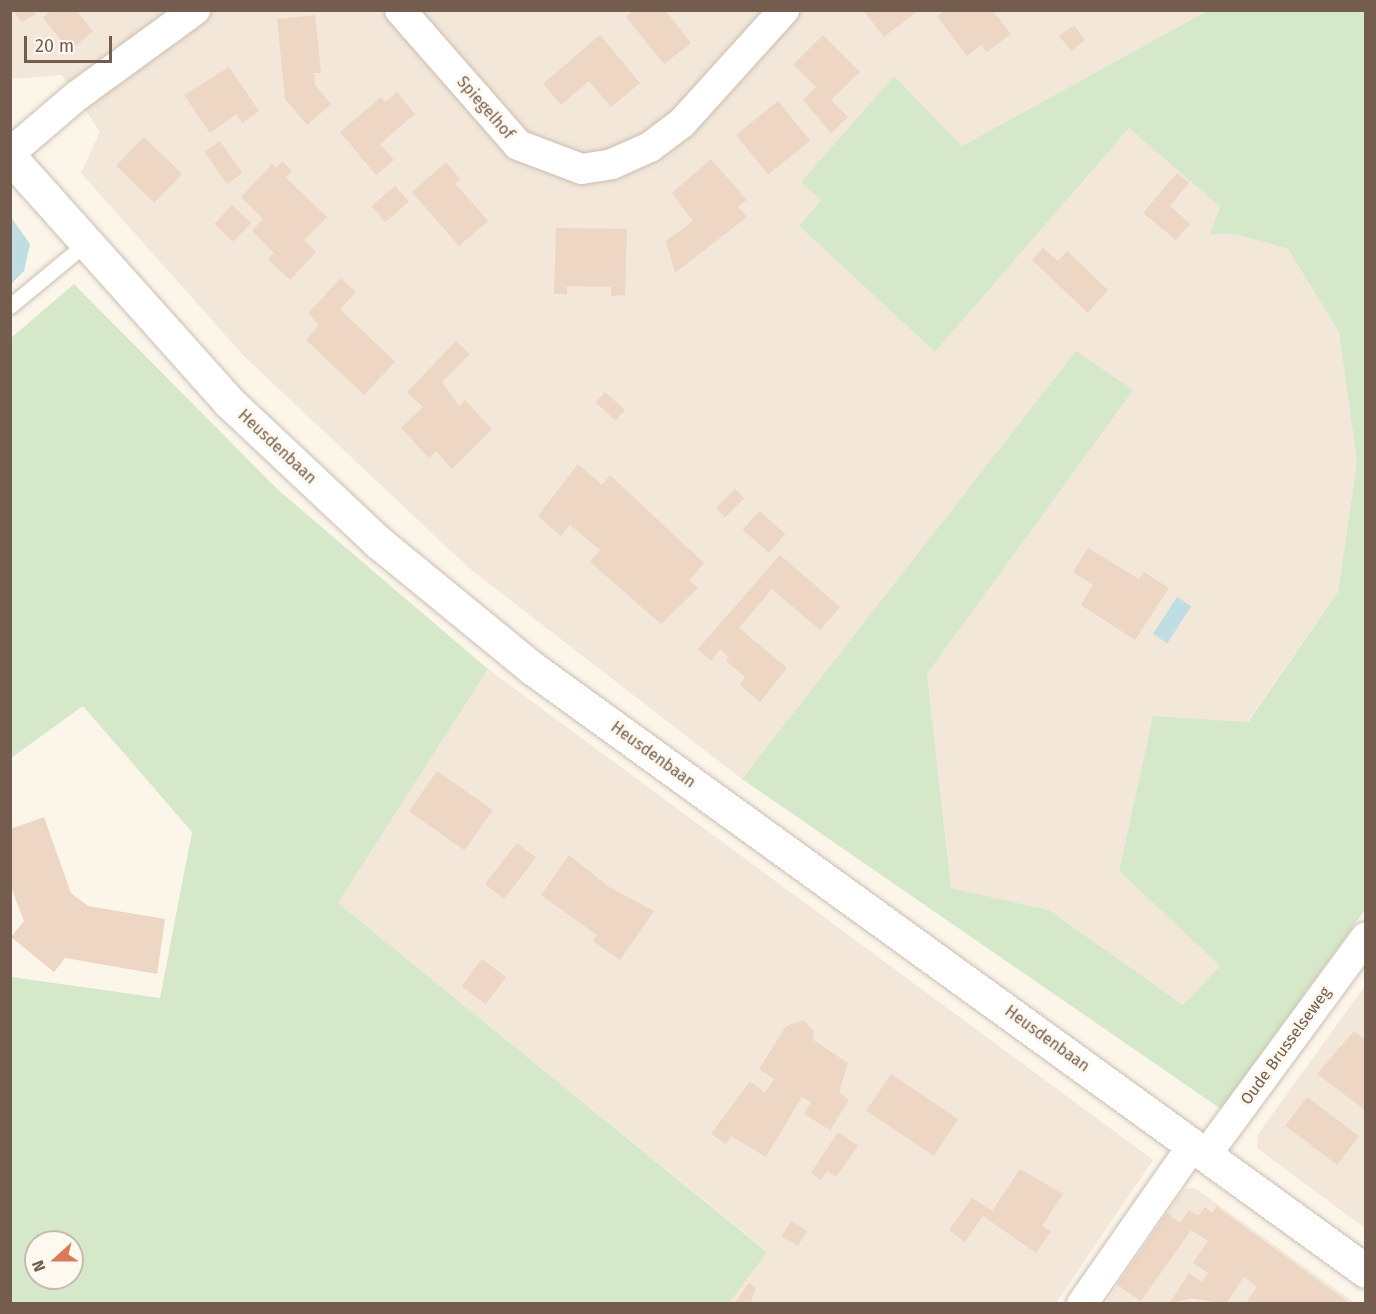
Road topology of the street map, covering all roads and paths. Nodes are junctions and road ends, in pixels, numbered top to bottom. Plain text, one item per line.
1 (195, 10) edge
2 (400, 10) edge
3 (784, 10) edge
4 (10, 155) edge
5 (85, 244) junction
6 (10, 306) edge
7 (1365, 937) edge
8 (1199, 1150) junction
9 (1365, 1270) edge
10 (1082, 1304) edge

1 - 4 street
2 - 3 street, Spiegelhof
4 - 5 main road, Heusdenbaan
5 - 6 lane
5 - 8 main road, Heusdenbaan
7 - 8 street, Oude Brusselseweg
8 - 9 main road, Heusdenbaan
8 - 10 street, Oude Brusselseweg

